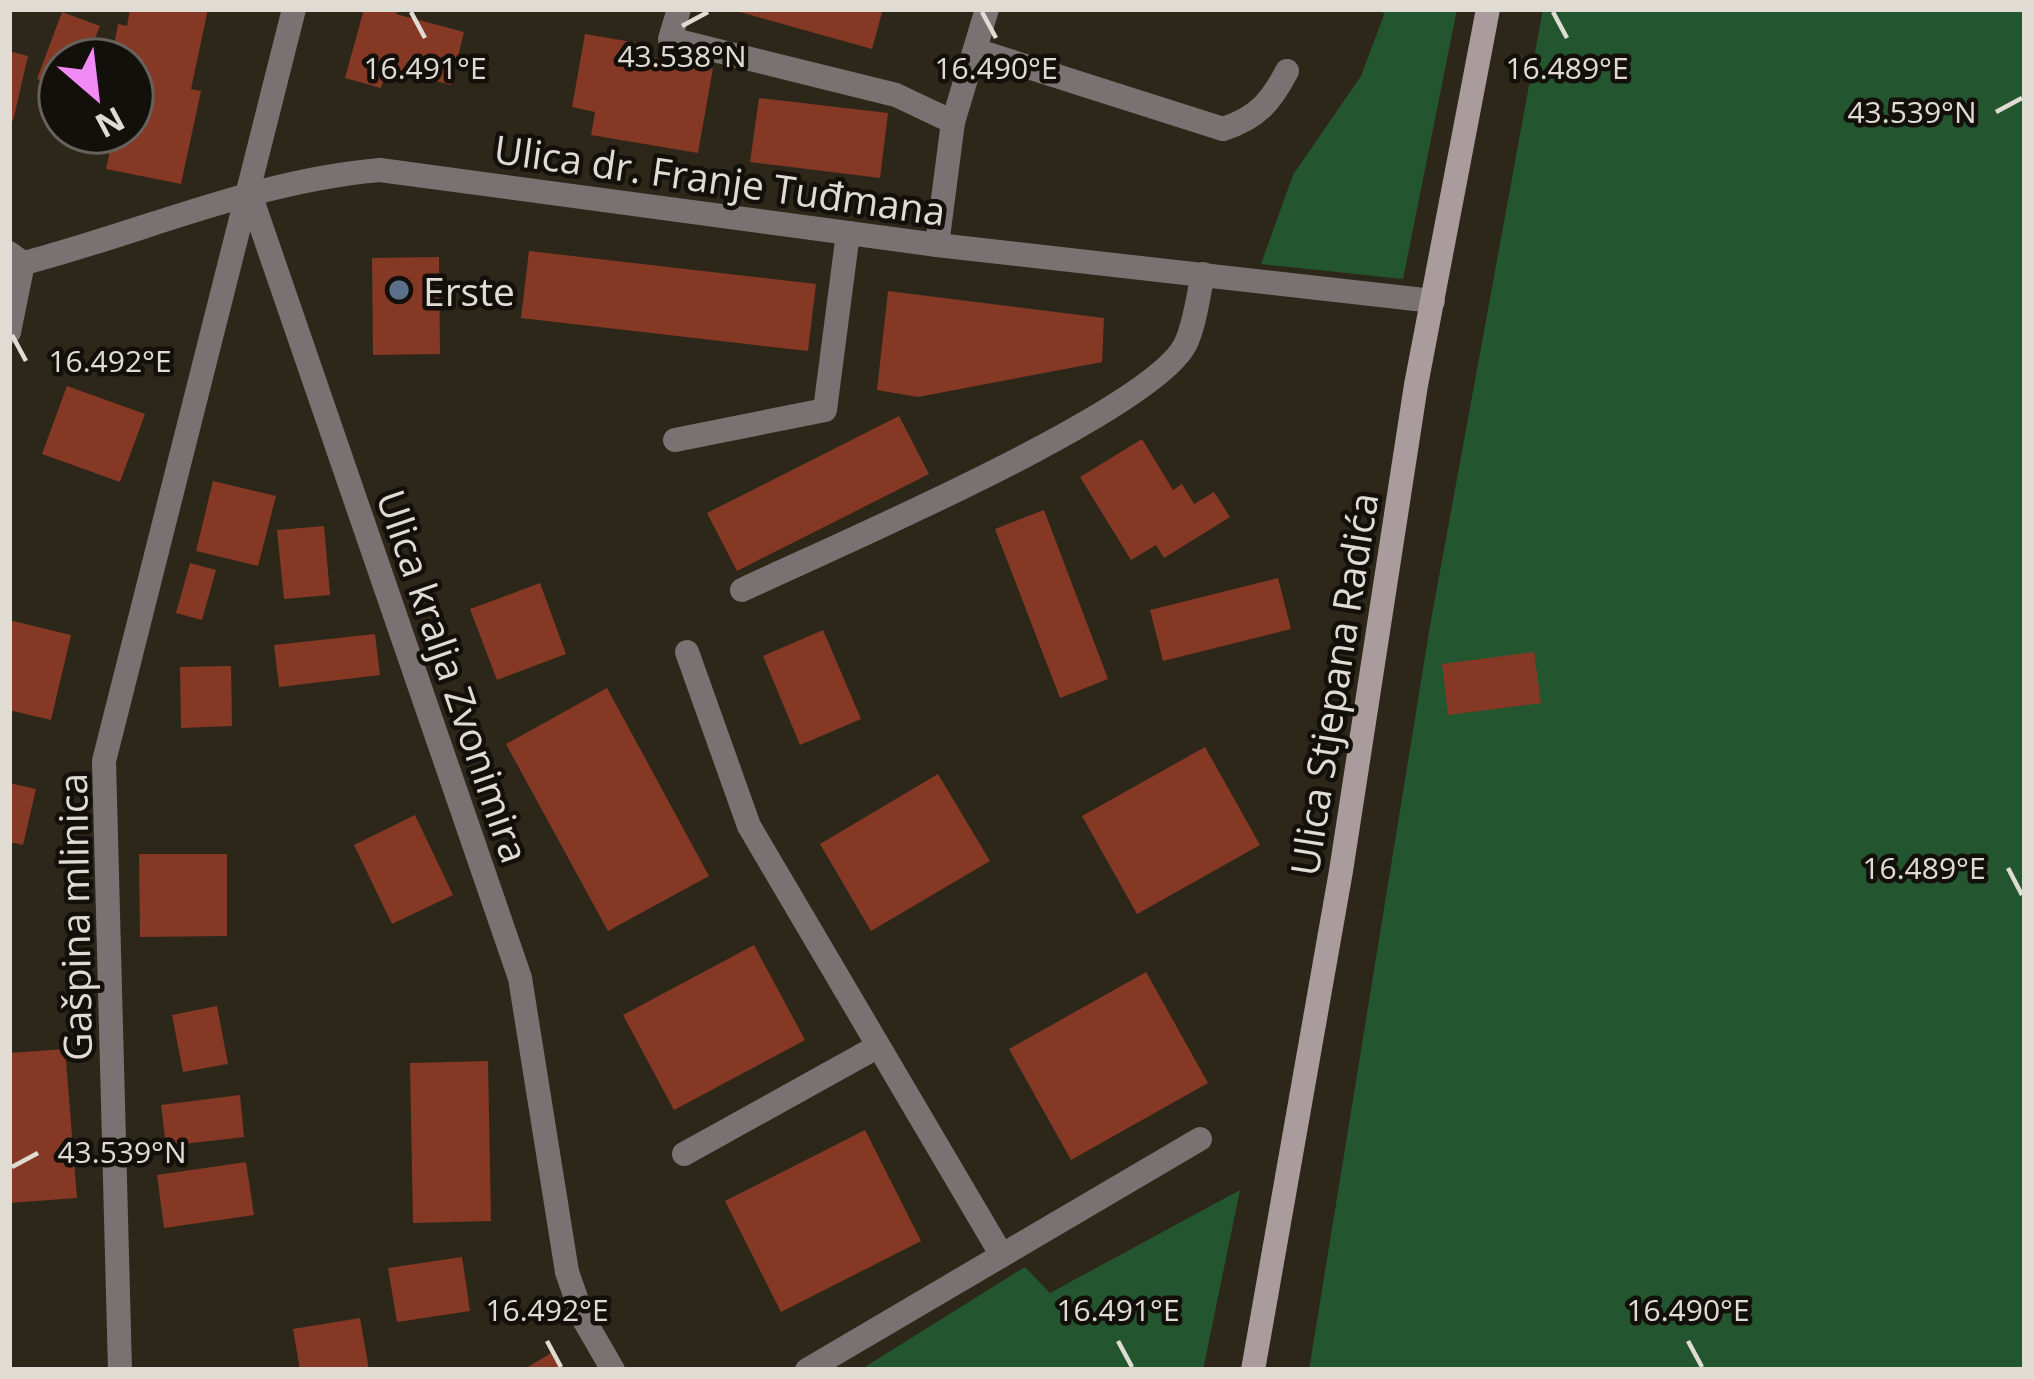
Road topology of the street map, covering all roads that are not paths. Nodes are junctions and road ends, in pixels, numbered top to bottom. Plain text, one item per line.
1 (294, 9) edge
2 (679, 9) edge
3 (987, 9) edge
4 (1487, 9) edge
5 (975, 50) junction
6 (1287, 71) dead end
7 (953, 122) junction
8 (249, 192) junction
9 (848, 233) junction
10 (938, 245) junction
11 (14, 261) edge
12 (1203, 274) junction
13 (1433, 301) junction
14 (9, 332) edge
15 (675, 440) dead end
16 (742, 590) dead end
17 (686, 652) dead end
18 (875, 1048) junction
19 (1200, 1139) dead end
20 (683, 1154) dead end
21 (1001, 1254) junction
22 (120, 1370) edge
23 (613, 1370) edge
24 (807, 1370) edge
25 (1253, 1370) edge

1 - 8 street
2 - 7 street
3 - 5 street
4 - 13 main road, Ulica Stjepana Radića
5 - 6 street
5 - 7 street
7 - 10 street
8 - 9 street, Ulica dr. Franje Tuđmana
8 - 11 street, Ulica dr. Franje Tuđmana
8 - 22 street, Gašpina mlinica
8 - 23 street, Ulica kralja Zvonimira
9 - 10 street, Ulica dr. Franje Tuđmana
9 - 15 street
10 - 12 street, Ulica dr. Franje Tuđmana
11 - 14 street
12 - 13 street, Ulica dr. Franje Tuđmana
12 - 16 street
13 - 25 main road, Ulica Stjepana Radića
17 - 18 street
18 - 20 street
18 - 21 street
19 - 21 street
21 - 24 street

